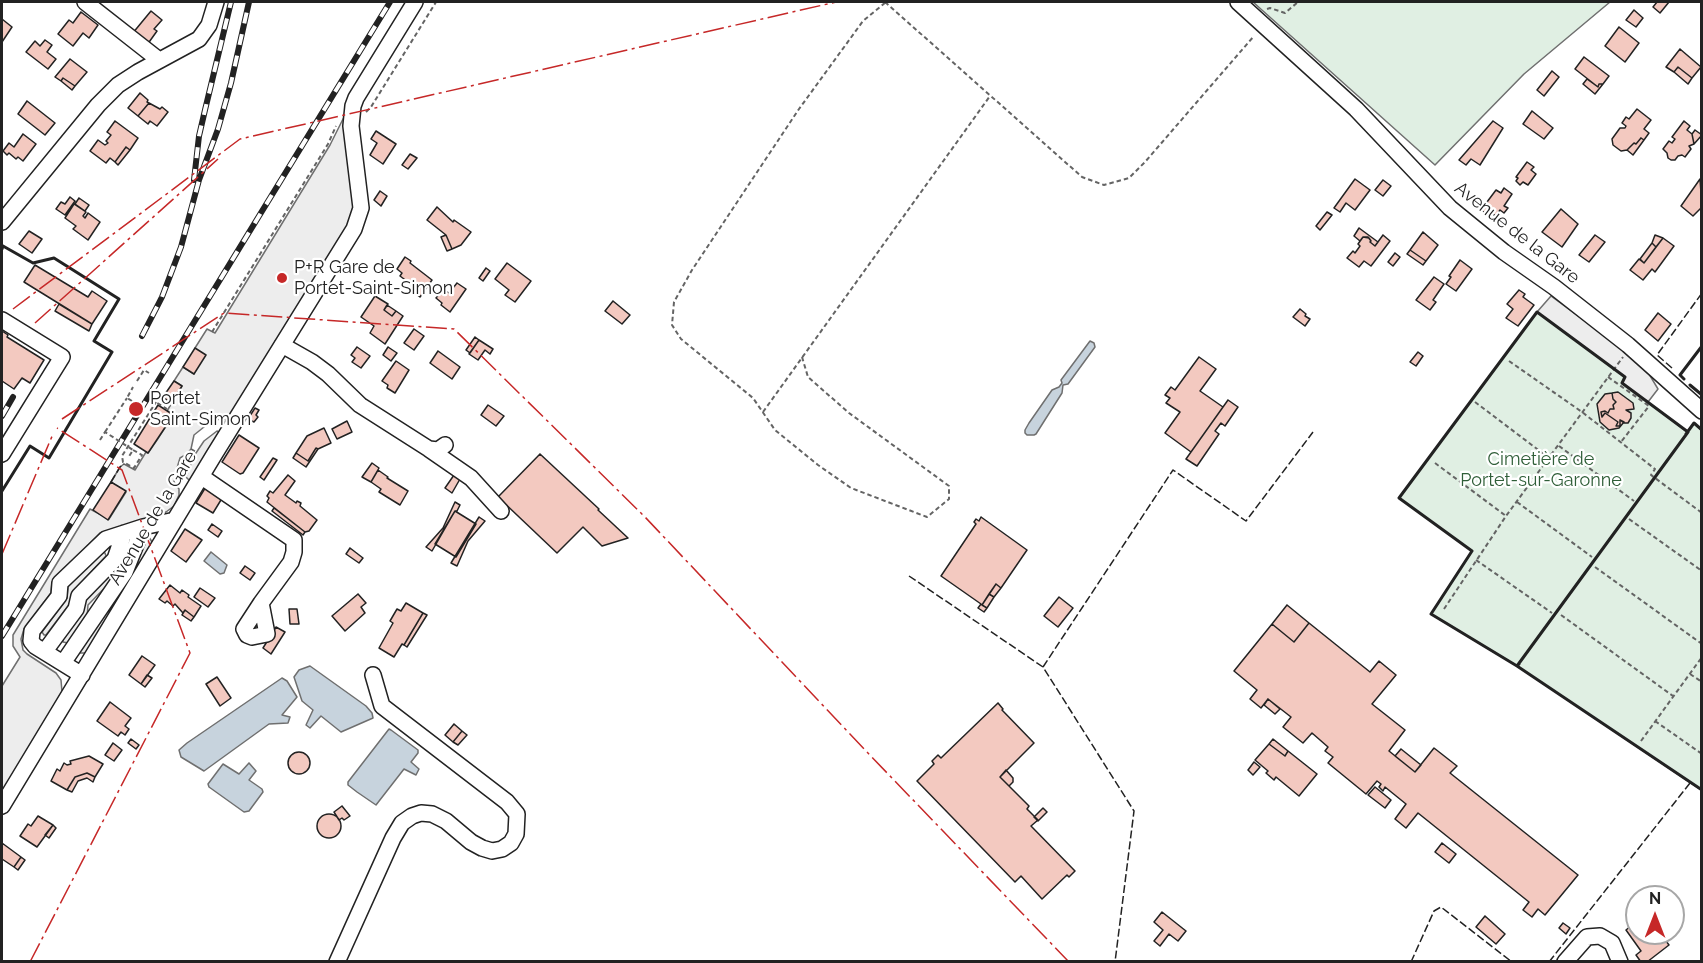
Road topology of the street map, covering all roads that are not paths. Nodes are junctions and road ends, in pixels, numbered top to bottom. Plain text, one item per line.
1 (86, 2) edge
2 (216, 2) edge
3 (415, 2) edge
4 (1238, 2) edge
5 (159, 60) junction
6 (2, 222) edge
7 (2, 320) edge
8 (282, 345) junction
9 (1701, 411) edge
10 (445, 445) dead end
11 (429, 449) junction
12 (2, 454) edge
13 (202, 477) junction
14 (501, 511) dead end
15 (175, 520) junction
16 (143, 527) junction
17 (124, 533) junction
18 (261, 603) dead end
19 (45, 651) junction
20 (63, 663) junction
21 (82, 675) junction
22 (373, 675) dead end
23 (2, 806) edge
24 (337, 962) edge
25 (1565, 962) edge
26 (1620, 962) edge

1 - 5 street
2 - 5 street
3 - 8 street, Avenue de la Gare
4 - 9 street, Avenue de la Gare
5 - 6 street
7 - 12 street
8 - 11 street
8 - 13 street, Avenue de la Gare
10 - 11 street
11 - 14 street
13 - 15 street, Avenue de la Gare
13 - 18 street
15 - 16 street
15 - 21 street, Avenue de la Gare
16 - 17 street
16 - 20 street
17 - 19 street
17 - 19 street
19 - 20 street
20 - 21 street
21 - 23 street, Avenue de la Gare
22 - 24 street
25 - 26 street

